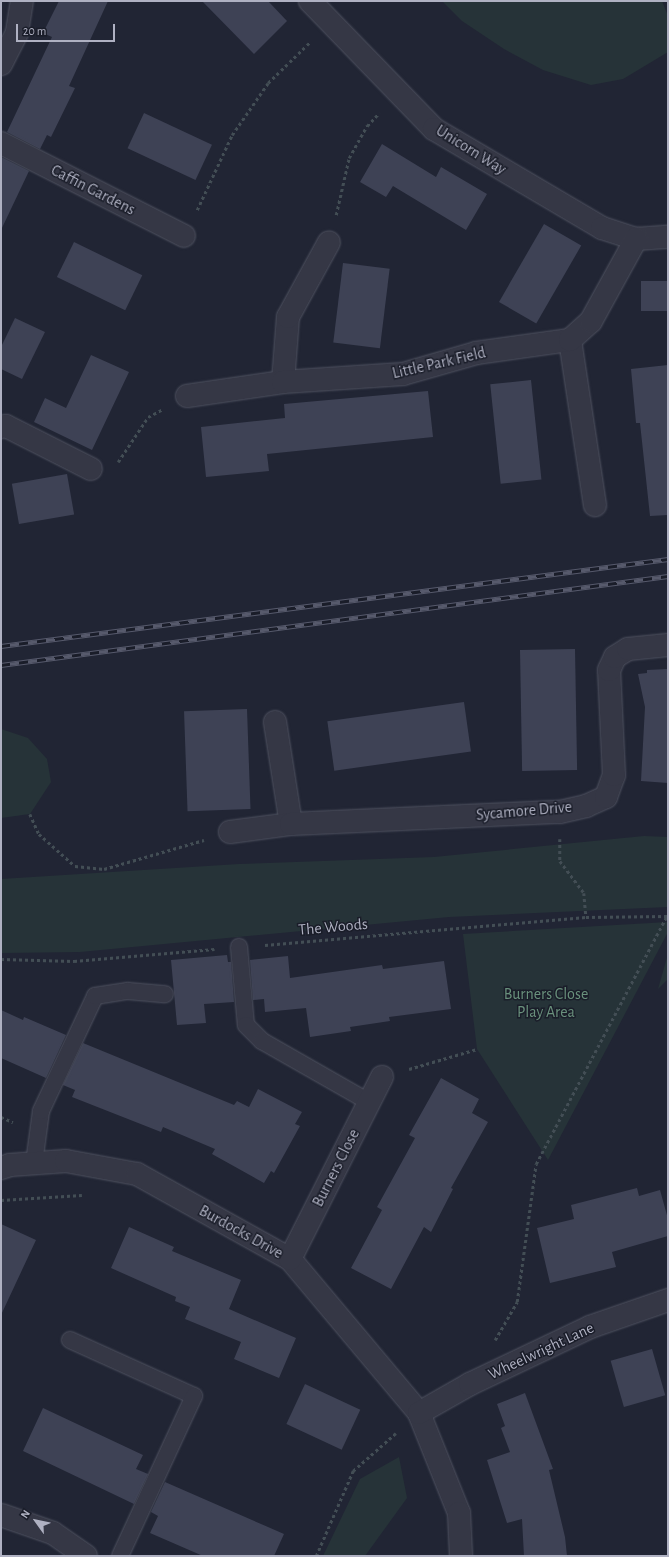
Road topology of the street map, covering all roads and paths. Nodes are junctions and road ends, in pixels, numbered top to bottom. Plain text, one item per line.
1 (22, 1) edge
2 (310, 1) edge
3 (330, 22) junction
4 (1, 64) edge
5 (399, 92) junction
6 (1, 143) edge
7 (184, 236) joint
8 (668, 237) edge
9 (636, 239) junction
10 (329, 242) joint
11 (570, 340) junction
12 (283, 382) junction
13 (187, 396) joint
14 (1, 427) edge
15 (91, 469) joint
16 (594, 505) dead end
17 (668, 645) edge
18 (275, 722) dead end
19 (560, 812) junction
20 (30, 814) dead end
21 (291, 824) junction
22 (230, 832) joint
23 (667, 916) edge
24 (586, 917) junction
25 (239, 947) junction
26 (1, 959) edge
27 (165, 994) dead end
28 (478, 1049) dead end
29 (382, 1077) joint
30 (369, 1102) junction
31 (34, 1163) junction
32 (1, 1168) edge
33 (84, 1195) dead end
34 (1, 1200) edge
35 (290, 1258) junction
36 (668, 1300) edge
37 (70, 1340) dead end
38 (493, 1343) dead end
39 (419, 1413) junction
40 (1, 1515) edge
41 (86, 1556) edge
42 (120, 1556) edge
43 (316, 1556) edge
44 (461, 1556) edge

1 - 4 street
2 - 3 street, Unicorn Way
3 - 5 street, Unicorn Way
3 - 7 path
5 - 9 street, Unicorn Way
5 - 10 path
6 - 7 street, Caffin Gardens
8 - 9 street, Unicorn Way
9 - 11 street
10 - 12 street
11 - 12 street, Little Park Field
11 - 16 street
12 - 13 street, Little Park Field
13 - 15 path
14 - 15 street
17 - 19 street, Sycamore Drive
18 - 21 street
19 - 21 street, Sycamore Drive
19 - 24 path
20 - 22 path
21 - 22 street, Sycamore Drive
23 - 24 path, The Woods
23 - 38 path
24 - 25 path, The Woods
25 - 26 path, The Woods
25 - 30 lane
27 - 31 lane
28 - 29 path
29 - 30 street, Burners Close
30 - 35 street, Burners Close
31 - 32 street, Burdocks Drive
31 - 35 street, Burdocks Drive
33 - 34 path
35 - 39 street, Burdocks Drive
36 - 39 street, Wheelwright Lane
37 - 42 lane
39 - 43 path
39 - 44 street, Burdocks Drive
40 - 41 street

